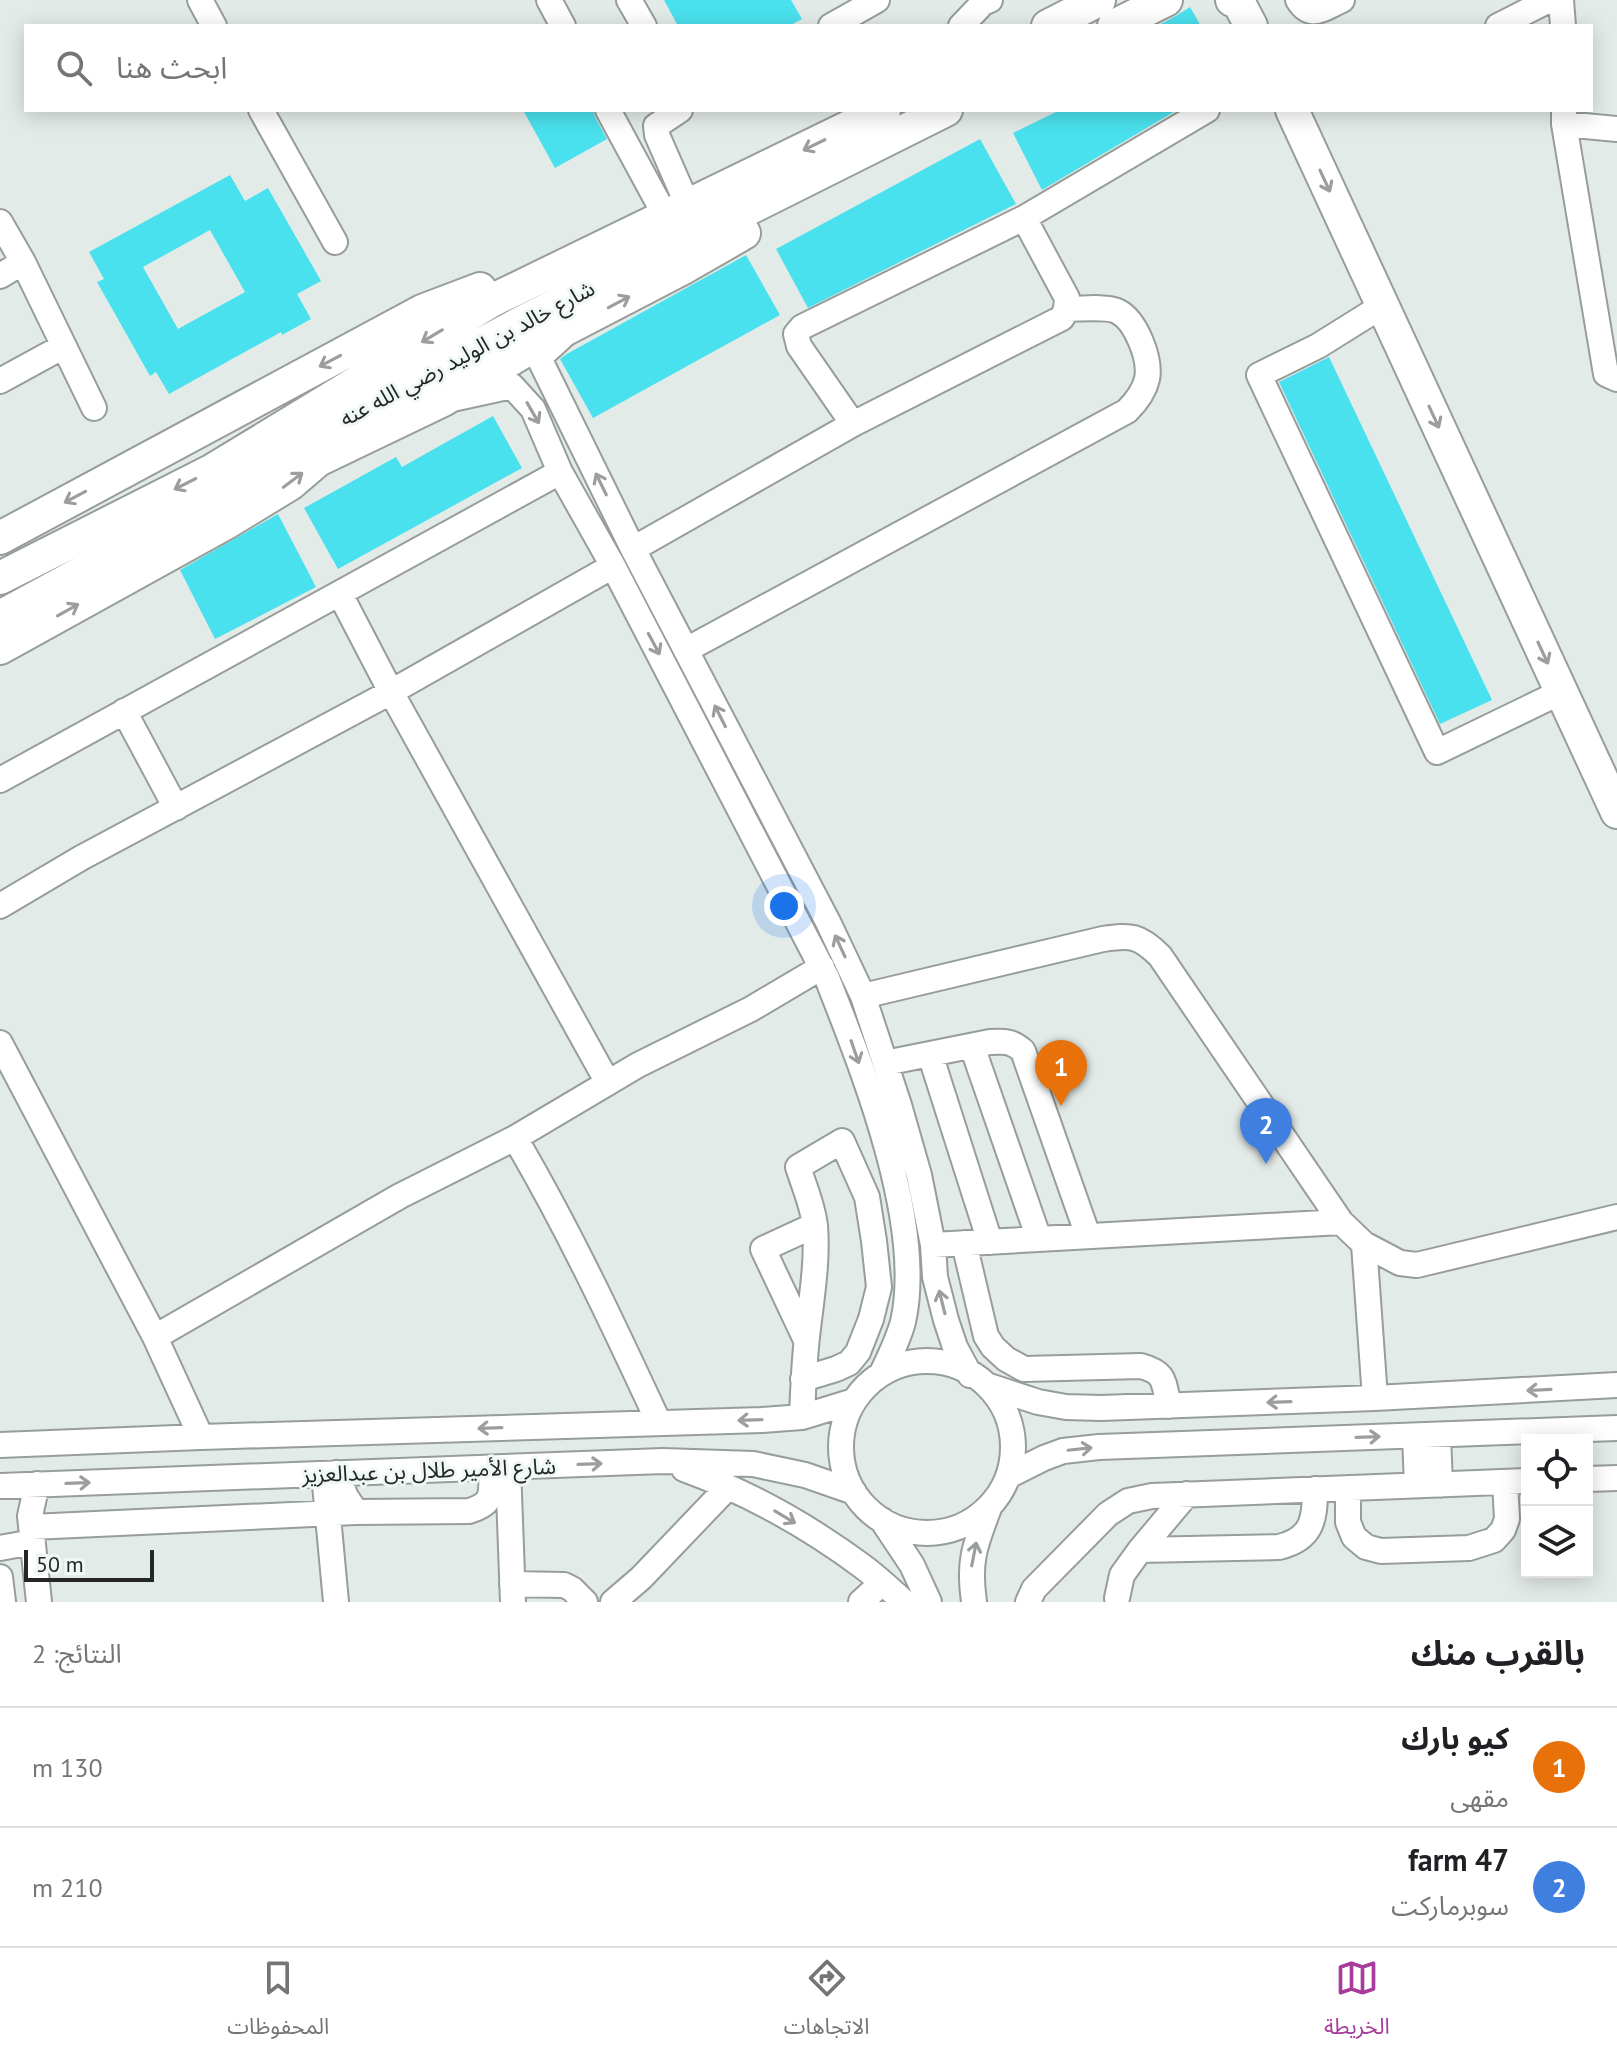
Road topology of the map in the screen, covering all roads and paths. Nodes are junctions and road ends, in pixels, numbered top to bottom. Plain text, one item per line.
1 (200, 0) edge
2 (549, 0) edge
3 (629, 0) edge
4 (877, 0) edge
5 (990, 0) edge
6 (1099, 0) edge
7 (1166, 0) edge
8 (1232, 0) edge
9 (1298, 0) edge
10 (1342, 0) edge
11 (1549, 0) edge
12 (1561, 0) edge
13 (213, 24) edge
14 (562, 24) edge
15 (643, 24) edge
16 (835, 24) edge
17 (963, 24) edge
18 (1052, 24) edge
19 (1118, 24) edge
20 (1250, 24) edge
21 (1502, 24) edge
22 (1563, 24) edge
23 (262, 112) edge
24 (609, 112) edge
25 (677, 112) edge
26 (878, 112) edge
27 (942, 112) edge
28 (1204, 112) edge
29 (1293, 112) edge
30 (1564, 117) edge
31 (859, 119) edge
32 (1617, 129) edge
33 (842, 162) junction
34 (671, 214) junction
35 (1024, 218) junction
36 (0, 222) edge
37 (335, 242) dead end
38 (23, 262) junction
39 (0, 276) edge
40 (1382, 306) junction
41 (1066, 309) junction
42 (575, 325) junction
43 (64, 346) junction
44 (1617, 379) edge
45 (0, 381) edge
46 (443, 400) junction
47 (94, 408) dead end
48 (853, 424) junction
49 (560, 472) junction
50 (0, 538) edge
51 (633, 549) junction
52 (613, 566) junction
53 (0, 578) edge
54 (340, 594) junction
55 (0, 617) edge
56 (0, 648) edge
57 (686, 650) junction
58 (391, 692) junction
59 (1561, 692) junction
60 (124, 711) junction
61 (0, 780) edge
62 (176, 808) junction
63 (1617, 812) edge
64 (0, 906) edge
65 (822, 967) junction
66 (863, 996) junction
67 (0, 1043) edge
68 (972, 1046) junction
69 (930, 1054) junction
70 (885, 1063) junction
71 (608, 1083) junction
72 (515, 1138) junction
73 (1617, 1217) edge
74 (1341, 1222) junction
75 (815, 1225) junction
76 (1088, 1236) junction
77 (1039, 1239) junction
78 (990, 1242) junction
79 (964, 1243) junction
80 (1364, 1244) junction
81 (933, 1245) junction
82 (155, 1337) junction
83 (806, 1340) junction
84 (882, 1373) junction
85 (803, 1379) junction
86 (979, 1380) junction
87 (1617, 1385) edge
88 (1375, 1398) junction
89 (854, 1401) junction
90 (1169, 1406) junction
91 (802, 1417) junction
92 (659, 1423) junction
93 (1617, 1428) edge
94 (1427, 1435) junction
95 (201, 1437) junction
96 (0, 1445) edge
97 (663, 1461) junction
98 (500, 1467) junction
99 (330, 1474) junction
100 (1008, 1476) junction
101 (1617, 1478) edge
102 (1593, 1479) edge
103 (1516, 1482) edge
104 (37, 1484) junction
105 (1428, 1485) junction
106 (0, 1486) edge
107 (728, 1487) junction
108 (1348, 1488) junction
109 (1315, 1489) junction
110 (854, 1492) junction
111 (1187, 1494) junction
112 (989, 1508) junction
113 (356, 1512) junction
114 (328, 1514) junction
115 (882, 1520) junction
116 (32, 1537) junction
117 (0, 1548) edge
118 (1140, 1550) junction
119 (0, 1577) edge
120 (882, 1583) junction
121 (512, 1593) edge
122 (1115, 1601) edge
123 (3, 1602) edge
124 (39, 1602) edge
125 (336, 1602) edge
126 (585, 1602) edge
127 (613, 1602) edge
128 (861, 1602) edge
129 (904, 1602) edge
130 (929, 1602) edge
131 (974, 1602) edge
132 (1028, 1602) edge

1 - 13 street
2 - 14 street
3 - 15 street
4 - 16 street
5 - 17 street
6 - 18 main road
7 - 19 main road
8 - 20 main road
9 - 10 street
11 - 21 street
12 - 22 street
23 - 37 street
24 - 34 street
25 - 34 street
26 - 31 main road, شارع خالد بن الوليد رضي الله عنه
27 - 33 main road, شارع خالد بن الوليد رضي الله عنه
28 - 35 street
29 -> 40 main road
30 - 32 street
30 - 44 street
31 -> 34 main road, شارع خالد بن الوليد رضي الله عنه
42 -> 33 main road
33 - 55 main road, شارع خالد بن الوليد رضي الله عنه
34 -> 50 main road
34 -> 53 main road, شارع خالد بن الوليد رضي الله عنه
35 - 41 street
35 - 48 street
36 - 38 street
38 - 39 street
38 - 43 street
40 -> 59 main road
40 - 59 street
41 - 48 street
41 - 57 street
42 - 46 main road
51 -> 42 street
43 - 45 street
43 - 47 street
46 -> 49 street
56 -> 46 main road
48 - 51 street
49 - 52 street
49 - 54 street
51 - 57 street
52 - 58 street
52 -> 65 street
54 - 58 street
54 - 60 street
66 -> 57 street
58 - 62 street
58 - 71 street
59 - 63 main road
60 - 61 street
60 - 62 street
62 - 64 street
65 - 71 street
65 -> 84 street
66 - 70 street
66 - 74 street
67 - 82 street
68 - 69 street
68 - 76 street
68 - 77 street
69 - 70 street
69 - 78 street
70 - 81 street
71 - 72 street
72 - 82 street
72 - 92 street
73 - 80 street
74 - 76 street
74 - 80 street
75 - 83 street
75 - 83 street
75 - 85 street
76 - 77 street
77 - 78 street
78 - 79 street
79 - 81 street
79 - 90 street
80 - 88 street
86 -> 81 street
82 - 95 street
83 - 85 street
84 - 86 street
84 - 89 street
85 - 91 street
86 - 90 street
86 - 100 street
87 -> 88 street
88 -> 90 street
89 - 91 street, شارع الأمير طلال بن عبدالعزيز
89 - 110 street
91 -> 92 street, شارع الأمير طلال بن عبدالعزيز
92 -> 95 street, شارع الأمير طلال بن عبدالعزيز
93 - 94 street
100 -> 94 street
94 - 105 street
95 - 96 street, شارع الأمير طلال بن عبدالعزيز
98 -> 97 street, شارع الأمير طلال بن عبدالعزيز
97 - 107 street
97 - 110 street, شارع الأمير طلال بن عبدالعزيز
98 - 99 street, شارع الأمير طلال بن عبدالعزيز
98 - 113 street
98 - 121 street
104 -> 99 street, شارع الأمير طلال بن عبدالعزيز
99 - 113 street
99 - 114 street
100 - 112 street
101 - 102 street
103 - 105 street
103 - 108 street
104 - 106 street, شارع الأمير طلال بن عبدالعزيز
104 - 116 street
105 - 108 street
107 -> 120 street
107 - 127 street
108 - 109 street
109 - 111 street
109 - 118 street
110 - 115 street
111 - 118 street
111 - 132 street
112 - 115 street
131 -> 112 street
113 - 114 street
114 - 116 street
114 - 125 street
115 - 130 street
116 - 117 street
116 - 124 street
118 - 122 street
119 - 123 street
120 - 128 street
120 - 129 street
121 - 126 street

